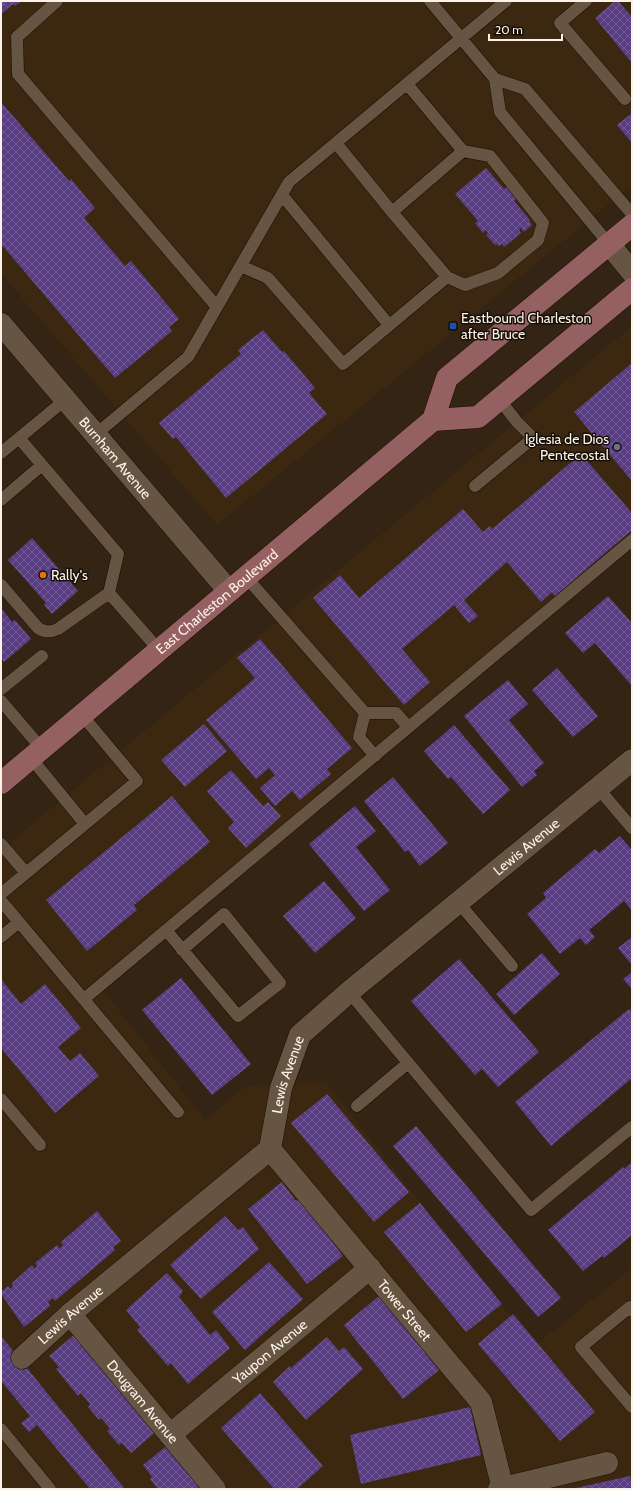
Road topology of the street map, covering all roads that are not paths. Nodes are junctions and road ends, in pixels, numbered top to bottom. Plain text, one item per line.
1 (57, 1) edge
2 (430, 1) edge
3 (506, 1) edge
4 (586, 1) edge
5 (461, 38) junction
6 (495, 79) junction
7 (407, 84) junction
8 (625, 99) dead end
9 (336, 143) junction
10 (463, 151) junction
11 (282, 195) junction
12 (392, 212) junction
13 (632, 214) edge
14 (632, 225) edge
15 (609, 244) junction
16 (241, 266) junction
17 (632, 272) edge
18 (447, 277) junction
19 (632, 289) edge
20 (217, 307) junction
21 (1, 324) edge
22 (389, 325) junction
23 (499, 399) junction
24 (65, 400) junction
25 (433, 420) junction
26 (95, 435) junction
27 (19, 438) junction
28 (1, 453) edge
29 (42, 465) junction
30 (475, 486) dead end
31 (1, 500) edge
32 (632, 540) edge
33 (246, 577) junction
34 (1, 584) edge
35 (229, 591) junction
36 (109, 593) junction
37 (159, 650) junction
38 (42, 656) dead end
39 (1, 689) edge
40 (1, 701) edge
41 (365, 712) junction
42 (82, 715) junction
43 (408, 727) junction
44 (37, 753) junction
45 (374, 756) junction
46 (632, 760) edge
47 (1, 783) edge
48 (598, 788) junction
49 (85, 824) junction
50 (632, 828) edge
51 (1, 844) edge
52 (26, 873) junction
53 (1, 894) edge
54 (1, 900) edge
55 (458, 902) junction
56 (19, 922) junction
57 (166, 930) junction
58 (1, 937) edge
59 (182, 950) junction
60 (512, 966) dead end
61 (349, 992) junction
62 (84, 999) junction
63 (408, 1063) junction
64 (1, 1099) edge
65 (357, 1106) dead end
66 (178, 1112) dead end
67 (632, 1127) edge
68 (40, 1145) dead end
69 (270, 1149) junction
70 (370, 1268) junction
71 (632, 1310) edge
72 (70, 1314) junction
73 (22, 1358) dead end
74 (632, 1407) edge
75 (1, 1429) edge
76 (170, 1435) junction
77 (607, 1463) dead end
78 (50, 1489) edge
79 (215, 1489) edge
80 (502, 1489) edge

1 - 20 lane
2 - 5 lane
3 - 5 lane
4 - 8 lane
5 - 6 lane
5 - 7 lane
6 - 13 lane
6 - 15 lane
7 - 9 lane
7 - 10 lane
9 - 11 lane
9 - 12 lane
10 - 12 lane
10 - 18 lane
11 - 16 lane
11 - 22 lane
12 - 18 lane
14 - 15 main road
15 - 17 street
15 - 25 main road
16 - 20 lane
16 - 22 lane
18 - 22 lane
19 - 23 main road
20 - 26 lane
21 - 24 street, Burnham Avenue
23 - 25 main road
23 - 30 lane
24 - 26 street, Burnham Avenue
24 - 27 lane
25 - 33 main road, East Charleston Boulevard
26 - 35 street, Burnham Avenue
27 - 28 lane
27 - 29 lane
29 - 31 lane
29 - 36 lane
32 - 43 lane
33 - 35 main road, East Charleston Boulevard
33 - 41 lane
34 - 36 lane
35 - 37 main road, East Charleston Boulevard
36 - 37 lane
37 - 42 main road, East Charleston Boulevard
38 - 39 lane
40 - 44 lane
41 - 43 lane
41 - 45 lane
42 - 44 main road, East Charleston Boulevard
42 - 49 lane
43 - 45 lane
44 - 47 main road, East Charleston Boulevard
44 - 49 lane
45 - 57 lane
46 - 48 street, Lewis Avenue
48 - 50 lane
48 - 55 street, Lewis Avenue
49 - 52 lane
51 - 52 lane
52 - 53 lane
54 - 56 lane
55 - 60 lane
55 - 61 street, Lewis Avenue
56 - 58 lane
56 - 62 lane
57 - 59 lane
57 - 62 lane
59 - 59 lane
61 - 63 lane
61 - 69 street, Lewis Avenue
62 - 66 lane
63 - 65 lane
63 - 67 lane
64 - 68 lane
69 - 70 street, Tower Street
69 - 72 street, Lewis Avenue
70 - 76 street, Yaupon Avenue
70 - 80 street, Tower Street
71 - 74 lane
72 - 73 street, Lewis Avenue
72 - 76 street, Dougram Avenue
75 - 78 lane
76 - 79 street, Dougram Avenue
77 - 80 street

